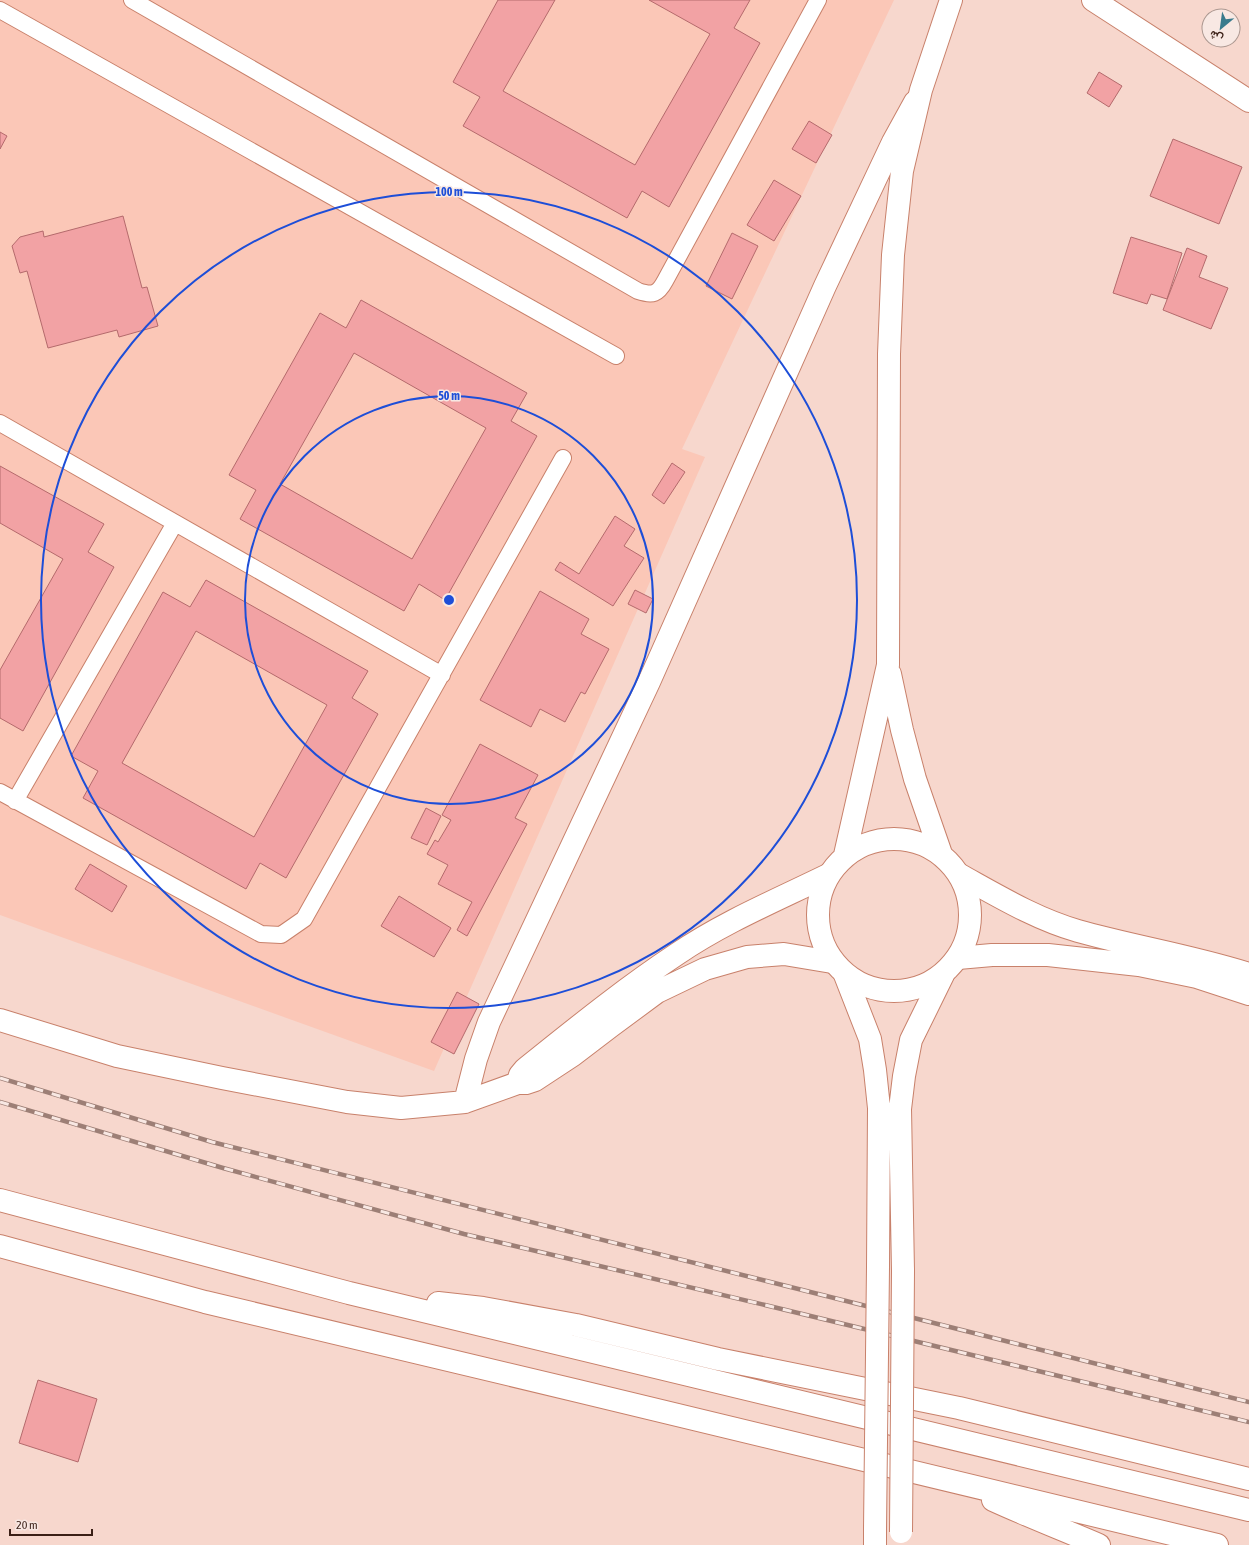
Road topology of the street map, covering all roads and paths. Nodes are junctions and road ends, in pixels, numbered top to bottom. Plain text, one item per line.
1 (132, 0) edge
2 (818, 0) edge
3 (951, 0) edge
4 (1093, 0) edge
5 (0, 10) edge
6 (921, 90) junction
7 (1249, 101) edge
8 (616, 356) dead end
9 (0, 423) edge
10 (563, 458) dead end
11 (175, 523) junction
12 (888, 665) junction
13 (442, 675) junction
14 (0, 792) edge
15 (15, 801) junction
16 (941, 854) junction
17 (845, 855) junction
18 (828, 875) junction
19 (960, 875) junction
20 (958, 958) junction
21 (839, 968) junction
22 (1249, 974) edge
23 (943, 975) junction
24 (1249, 994) edge
25 (0, 1020) edge
26 (518, 1082) junction
27 (465, 1102) junction
28 (0, 1200) edge
29 (0, 1246) edge
30 (349, 1293) junction
31 (946, 1479) junction
32 (1249, 1479) edge
33 (1249, 1510) edge
34 (875, 1537) edge
35 (901, 1539) edge
36 (1100, 1545) edge
37 (1217, 1545) edge

1 - 2 lane
3 - 6 main road
4 - 7 main road
5 - 8 lane
6 - 12 main road
6 - 27 main road
9 - 11 lane
10 - 13 lane
11 - 13 lane
11 - 15 lane
12 - 16 main road
12 - 17 main road
13 - 15 lane
14 - 15 lane
16 - 17 main road
16 - 19 main road
17 - 18 main road
18 - 21 main road
18 - 26 main road
19 - 20 main road
19 - 22 main road
20 - 23 main road
20 - 24 main road
21 - 23 main road
21 - 26 main road
21 - 34 main road, bridge
23 - 35 main road, bridge
25 - 27 main road
26 - 27 main road
28 - 30 main road
29 - 31 main road
30 - 32 main road
30 - 33 main road
31 - 36 main road
31 - 37 main road

